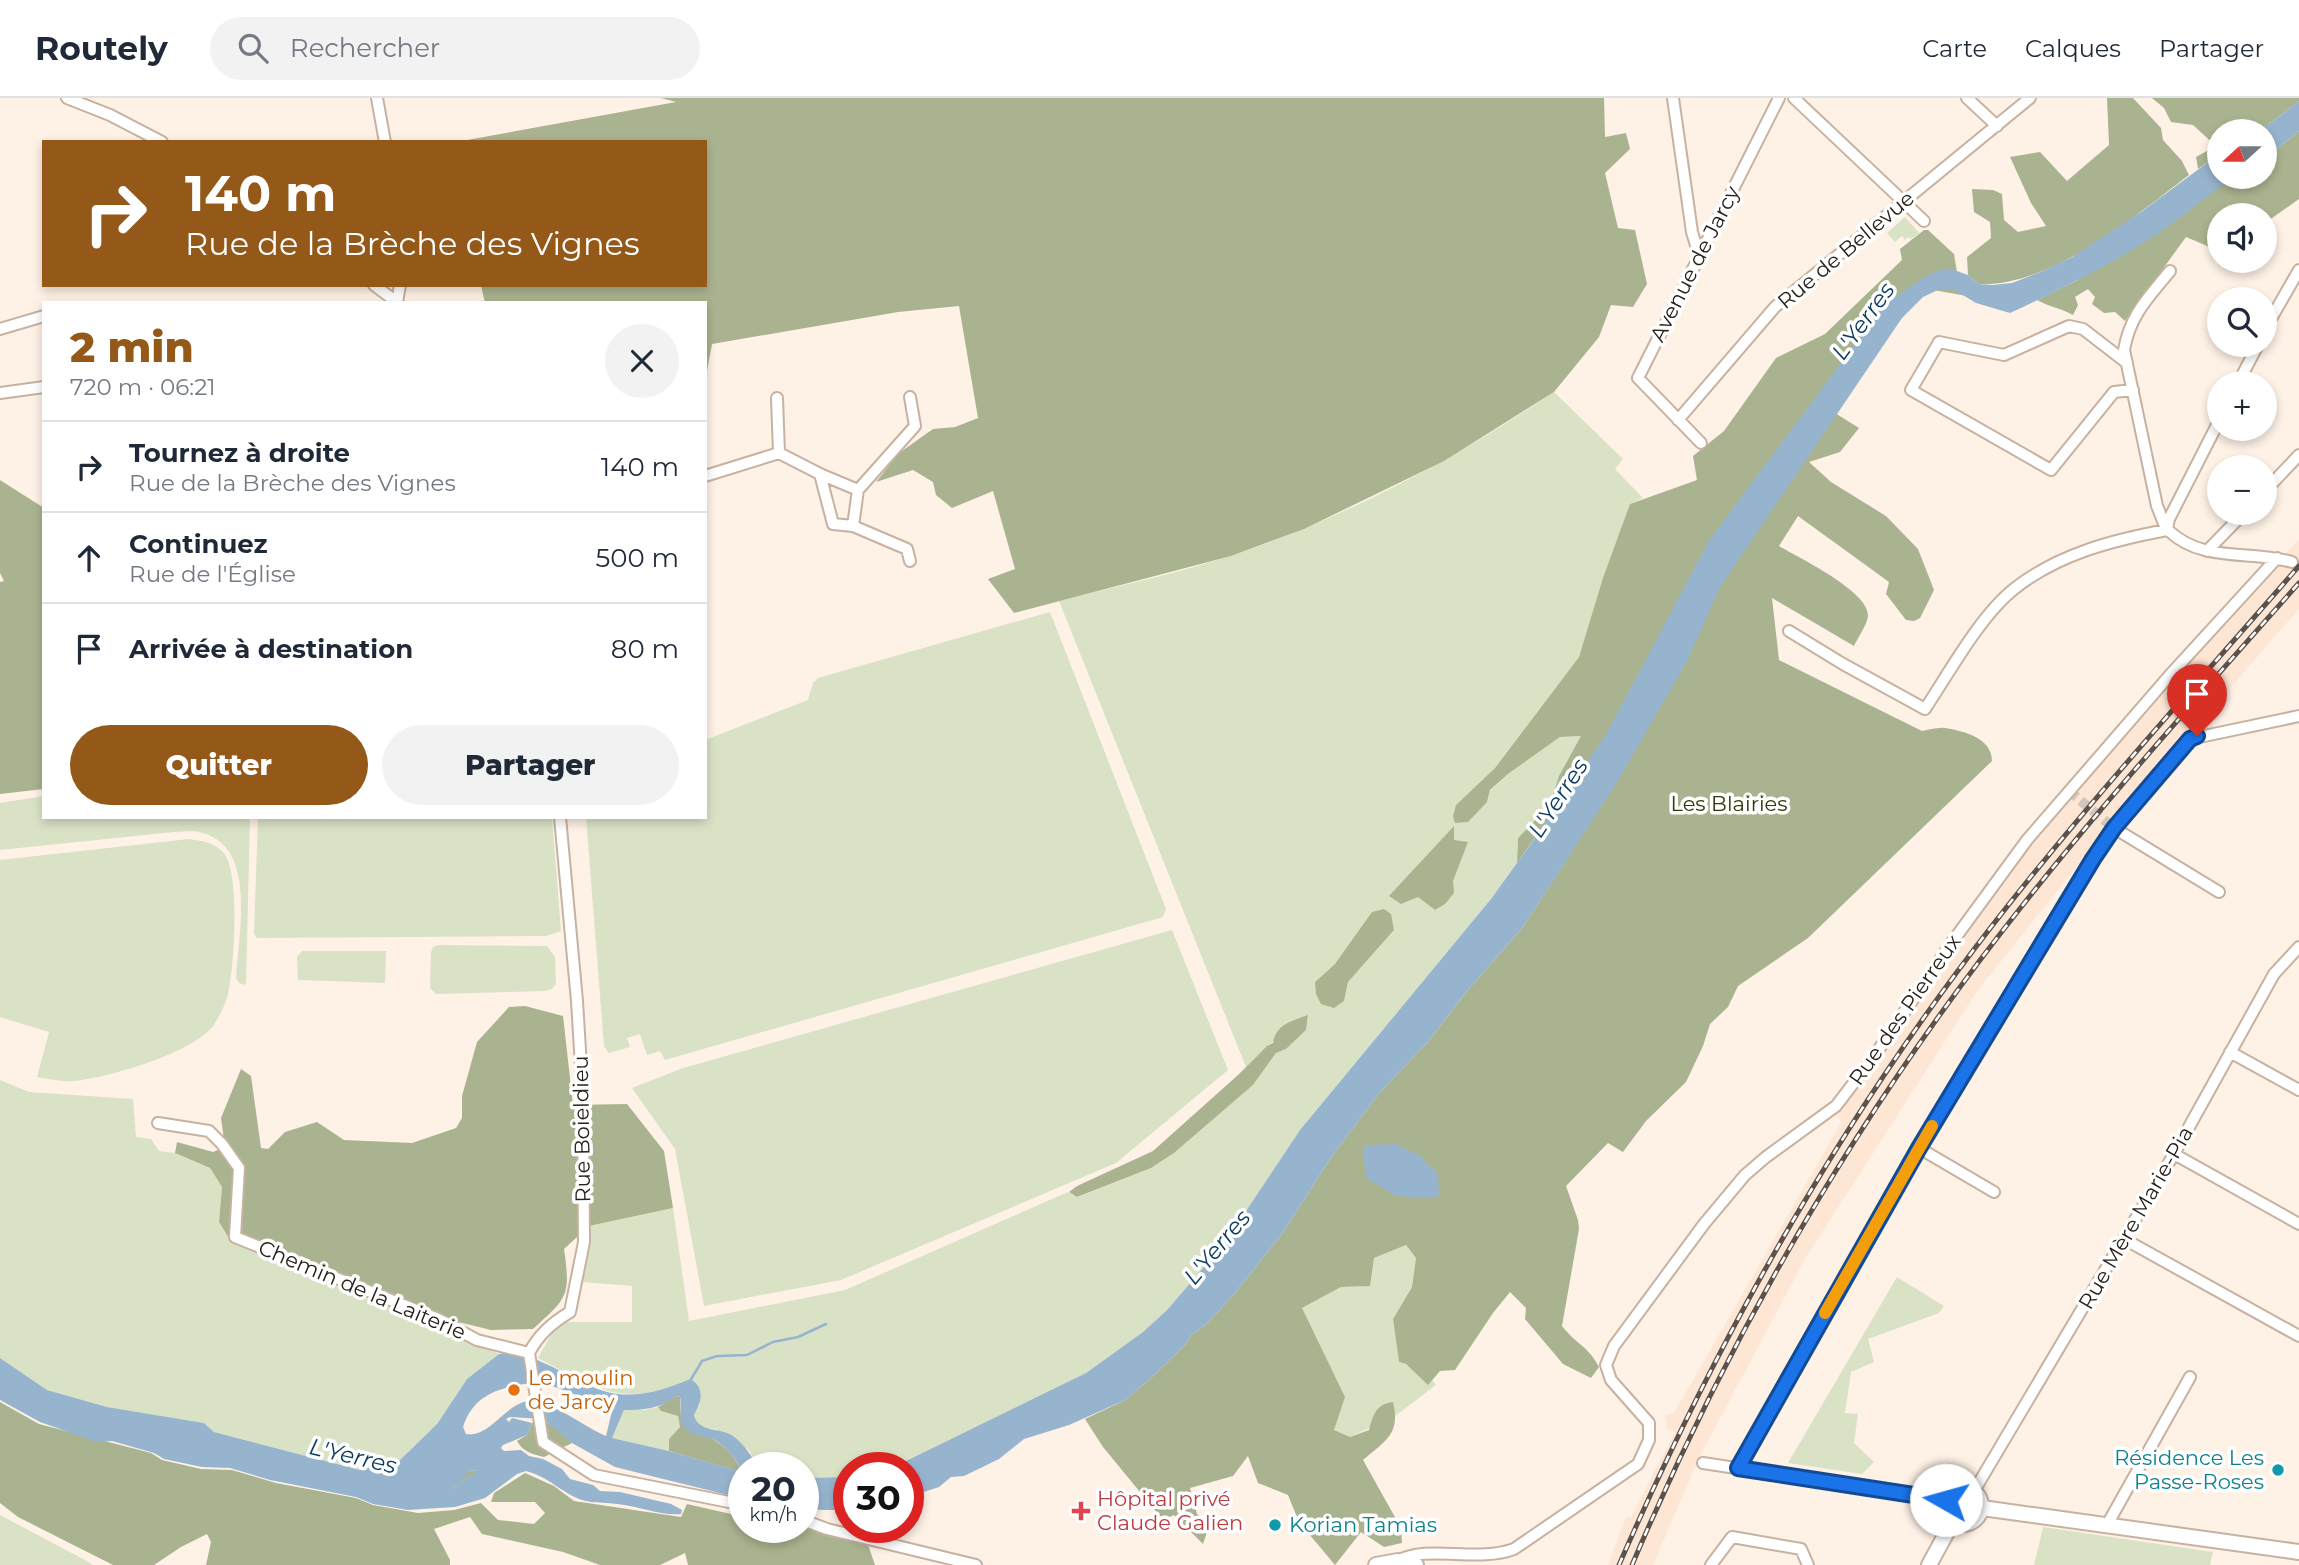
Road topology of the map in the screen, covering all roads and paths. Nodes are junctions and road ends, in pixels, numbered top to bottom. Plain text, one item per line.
1 (67, 98) edge
2 (377, 98) edge
3 (1673, 98) edge
4 (1779, 98) edge
5 (1794, 98) edge
6 (1967, 98) edge
7 (2030, 98) edge
8 (1997, 126) junction
9 (158, 140) edge
10 (385, 140) edge
11 (1904, 202) junction
12 (1924, 221) dead end
13 (1699, 255) junction
14 (2299, 270) edge
15 (2170, 271) dead end
16 (377, 287) edge
17 (397, 301) edge
18 (2277, 308) edge
19 (42, 317) edge
20 (0, 329) edge
21 (2127, 363) junction
22 (42, 387) edge
23 (2133, 390) junction
24 (0, 393) edge
25 (911, 397) dead end
26 (778, 398) dead end
27 (1678, 420) junction
28 (2209, 441) edge
29 (1700, 443) dead end
30 (779, 453) junction
31 (2299, 455) edge
32 (820, 474) junction
33 (707, 475) edge
34 (2277, 478) edge
35 (858, 490) junction
36 (2232, 525) edge
37 (853, 526) junction
38 (2167, 530) junction
39 (2207, 551) junction
40 (2277, 558) junction
41 (910, 561) dead end
42 (2292, 562) dead end
43 (1789, 631) dead end
44 (2299, 716) edge
45 (560, 819) edge
46 (2114, 828) junction
47 (2218, 892) dead end
48 (2299, 947) edge
49 (2230, 1052) junction
50 (2299, 1090) edge
51 (158, 1124) dead end
52 (1919, 1148) junction
53 (2174, 1154) junction
54 (1994, 1192) dead end
55 (2299, 1224) edge
56 (2124, 1239) junction
57 (2299, 1336) edge
58 (529, 1353) junction
59 (2190, 1377) dead end
60 (1703, 1462) dead end
61 (1738, 1468) junction
62 (1974, 1491) junction
63 (1946, 1500) junction
64 (728, 1502) edge
65 (1982, 1508) junction
66 (1953, 1521) junction
67 (2107, 1525) junction
68 (819, 1526) edge
69 (1445, 1555) junction
70 (2296, 1556) edge
71 (1398, 1561) junction
72 (976, 1565) edge
73 (1376, 1565) edge
74 (1416, 1565) edge
75 (1432, 1565) edge
76 (1711, 1565) edge
77 (1808, 1565) edge
78 (1929, 1565) edge

1 - 9 street
2 - 10 street
3 - 13 street
4 - 13 street, Avenue de Jarcy
5 - 11 street
6 - 8 street
7 - 8 street, Rue de Bellevue
8 - 11 street, Rue de Bellevue
11 - 12 street
11 - 27 street, Rue de Bellevue
13 - 27 street, Avenue de Jarcy
14 - 18 street
15 - 21 street
16 - 17 street
19 - 20 street
21 - 23 street
21 - 23 street
22 - 24 street
23 - 38 street
25 - 35 street
26 - 30 street
27 - 29 street
28 - 38 street
30 - 32 street
30 - 33 street
31 - 34 street
32 - 35 street
32 - 37 street
35 - 37 street
36 - 39 street
37 - 41 street
38 - 39 street
38 - 43 street
39 - 40 street
40 - 42 street
40 - 69 street, Rue des Pierreux
44 - 46 street
45 - 58 street, Rue Boieldieu
46 - 47 street
46 - 52 street
48 - 49 street, Rue Mère Marie-Pia
49 - 50 street
49 - 53 street, Rue Mère Marie-Pia
51 - 58 street, Chemin de la Laiterie
52 - 54 street
52 - 61 street
53 - 55 street
53 - 56 street, Rue Mère Marie-Pia
56 - 57 street
56 - 62 street, Rue Mère Marie-Pia
58 - 64 street
59 - 67 street
60 - 61 street
61 - 63 street
62 - 63 main road
62 - 65 main road
63 - 66 main road
65 - 66 main road
65 - 67 main road
66 - 78 main road
67 - 70 main road
68 - 72 street
69 - 71 street
69 - 75 street
71 - 73 main road
71 - 74 main road
76 - 77 street

